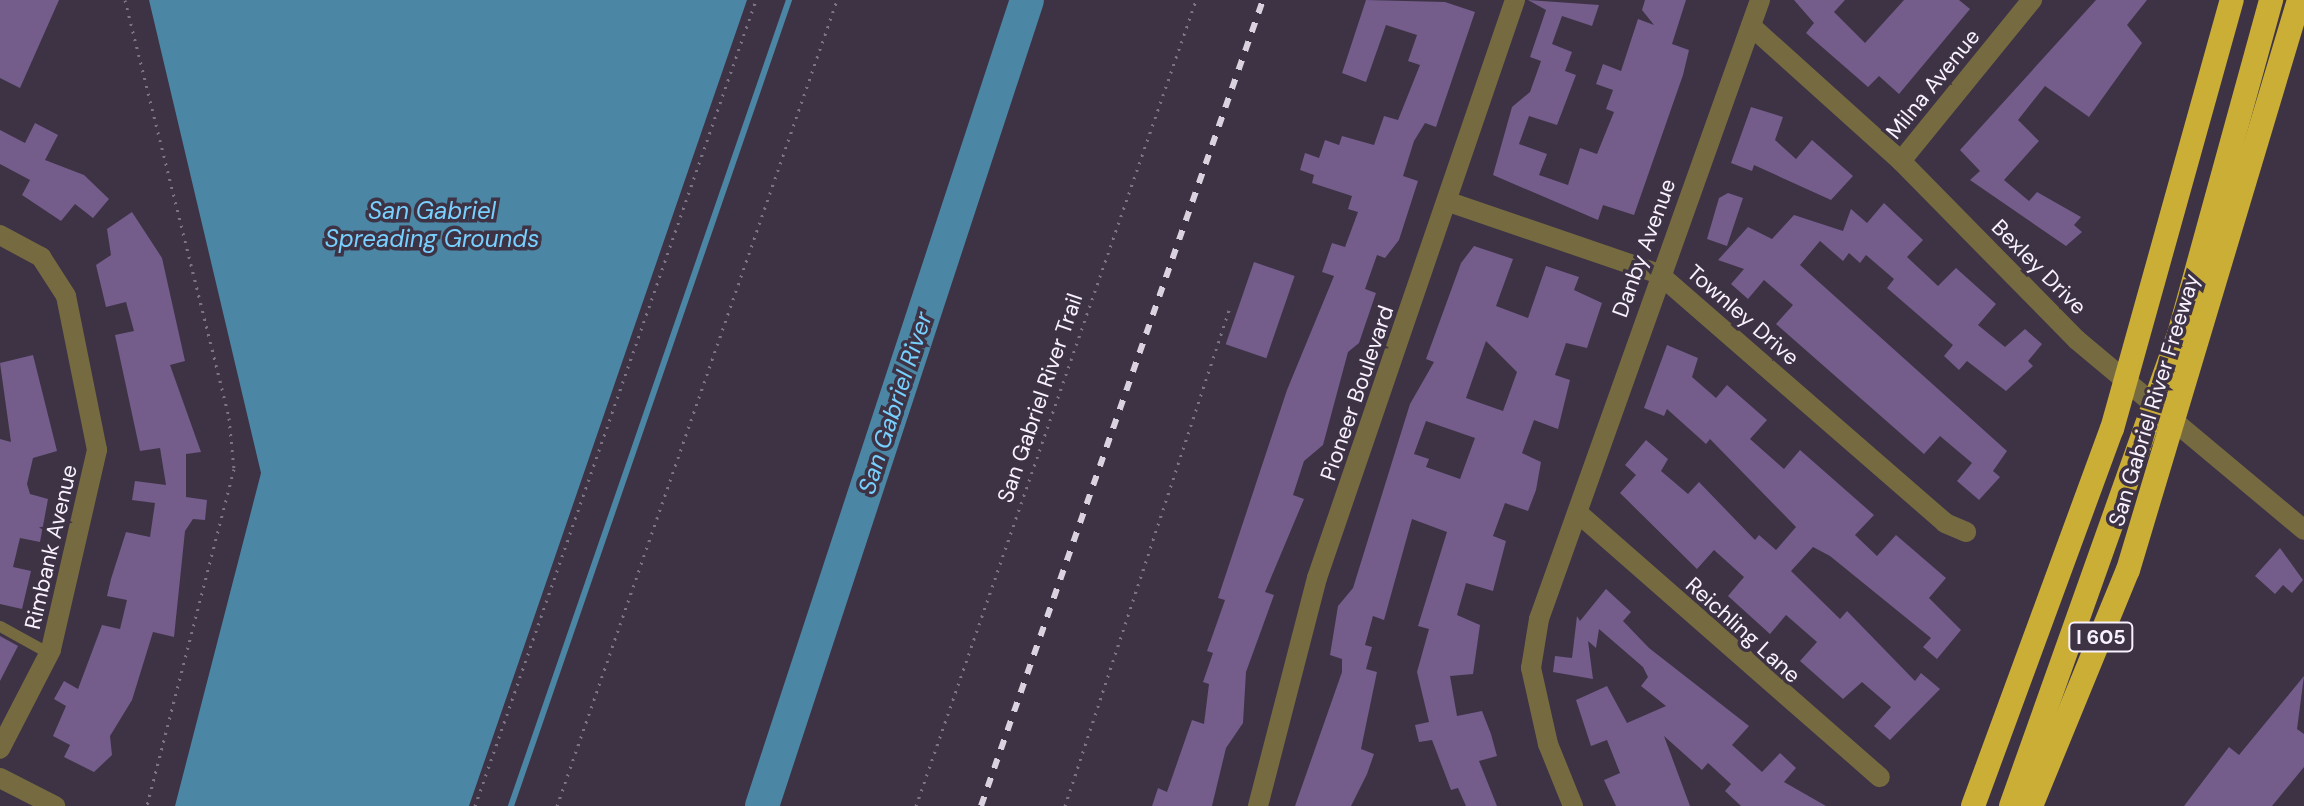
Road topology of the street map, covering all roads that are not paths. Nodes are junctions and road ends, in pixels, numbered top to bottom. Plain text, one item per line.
1 (1515, 0) edge
2 (1760, 0) edge
3 (2032, 0) edge
4 (2232, 0) edge
5 (2255, 0) edge
6 (2271, 0) edge
7 (2299, 0) edge
8 (2304, 16) edge
9 (1751, 26) junction
10 (2285, 63) junction
11 (1901, 161) junction
12 (1449, 202) junction
13 (0, 235) edge
14 (1659, 274) junction
15 (2173, 333) junction
16 (2137, 446) junction
17 (1578, 513) junction
18 (2304, 530) edge
19 (1966, 532) dead end
20 (0, 626) edge
21 (49, 653) junction
22 (0, 749) edge
23 (1880, 777) dead end
24 (0, 778) edge
25 (55, 806) edge
26 (1258, 806) edge
27 (1573, 806) edge
28 (1973, 806) edge
29 (2011, 806) edge
30 (2031, 806) edge

1 - 12 street, Pioneer Boulevard
2 - 9 street, Danby Avenue
3 - 11 street, Milna Avenue
4 - 16 highway, San Gabriel River Freeway / I 605
5 - 15 highway
6 - 15 highway
7 - 10 highway, San Gabriel River Freeway / I 605
8 - 10 highway
9 - 11 street, Bexley Drive
9 - 14 street, Danby Avenue
10 - 16 highway, San Gabriel River Freeway / I 605
11 - 18 street, Bexley Drive
12 - 14 street, Townley Drive
12 - 26 street, Pioneer Boulevard
13 - 21 street, Rimbank Avenue
14 - 17 street, Danby Avenue
14 - 19 street, Townley Drive
15 - 16 highway
16 - 28 highway, San Gabriel River Freeway / I 605
16 - 29 highway
16 - 30 highway, San Gabriel River Freeway / I 605
17 - 23 street, Reichling Lane
17 - 27 street, Danby Avenue
20 - 21 lane
21 - 22 street, Rimbank Avenue
24 - 25 street

